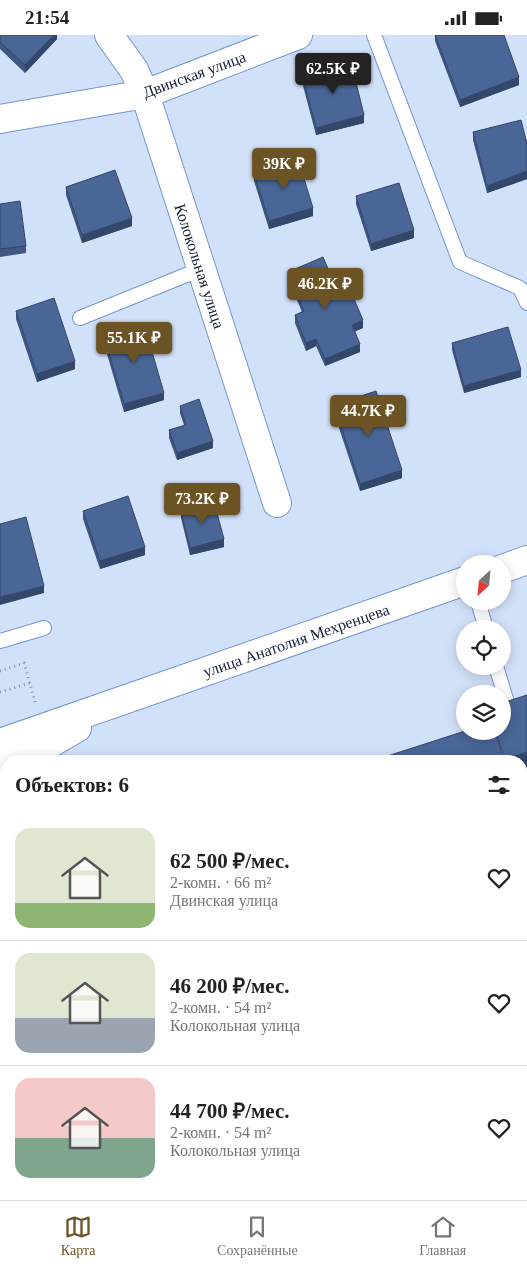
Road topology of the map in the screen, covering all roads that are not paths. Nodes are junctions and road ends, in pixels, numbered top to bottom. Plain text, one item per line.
1 (109, 35) edge
2 (298, 35) edge
3 (374, 35) edge
4 (145, 94) junction
5 (0, 119) edge
6 (201, 269) junction
7 (527, 303) edge
8 (80, 318) dead end
9 (277, 503) dead end
10 (527, 560) edge
11 (511, 566) edge
12 (456, 584) edge
13 (44, 628) dead end
14 (0, 641) edge
15 (499, 675) edge
16 (128, 698) junction
17 (514, 728) edge
18 (0, 743) edge
19 (32, 755) edge

1 - 4 street, Колокольная улица
2 - 4 street, Двинская улица
3 - 7 lane
4 - 5 street, Двинская улица
4 - 6 street, Колокольная улица
6 - 8 lane
6 - 9 street, Колокольная улица
10 - 11 street
12 - 16 street, улица Анатолия Мехренцева
13 - 14 lane
15 - 17 lane
16 - 18 street, улица Анатолия Мехренцева
16 - 19 street, улица Анатолия Мехренцева

